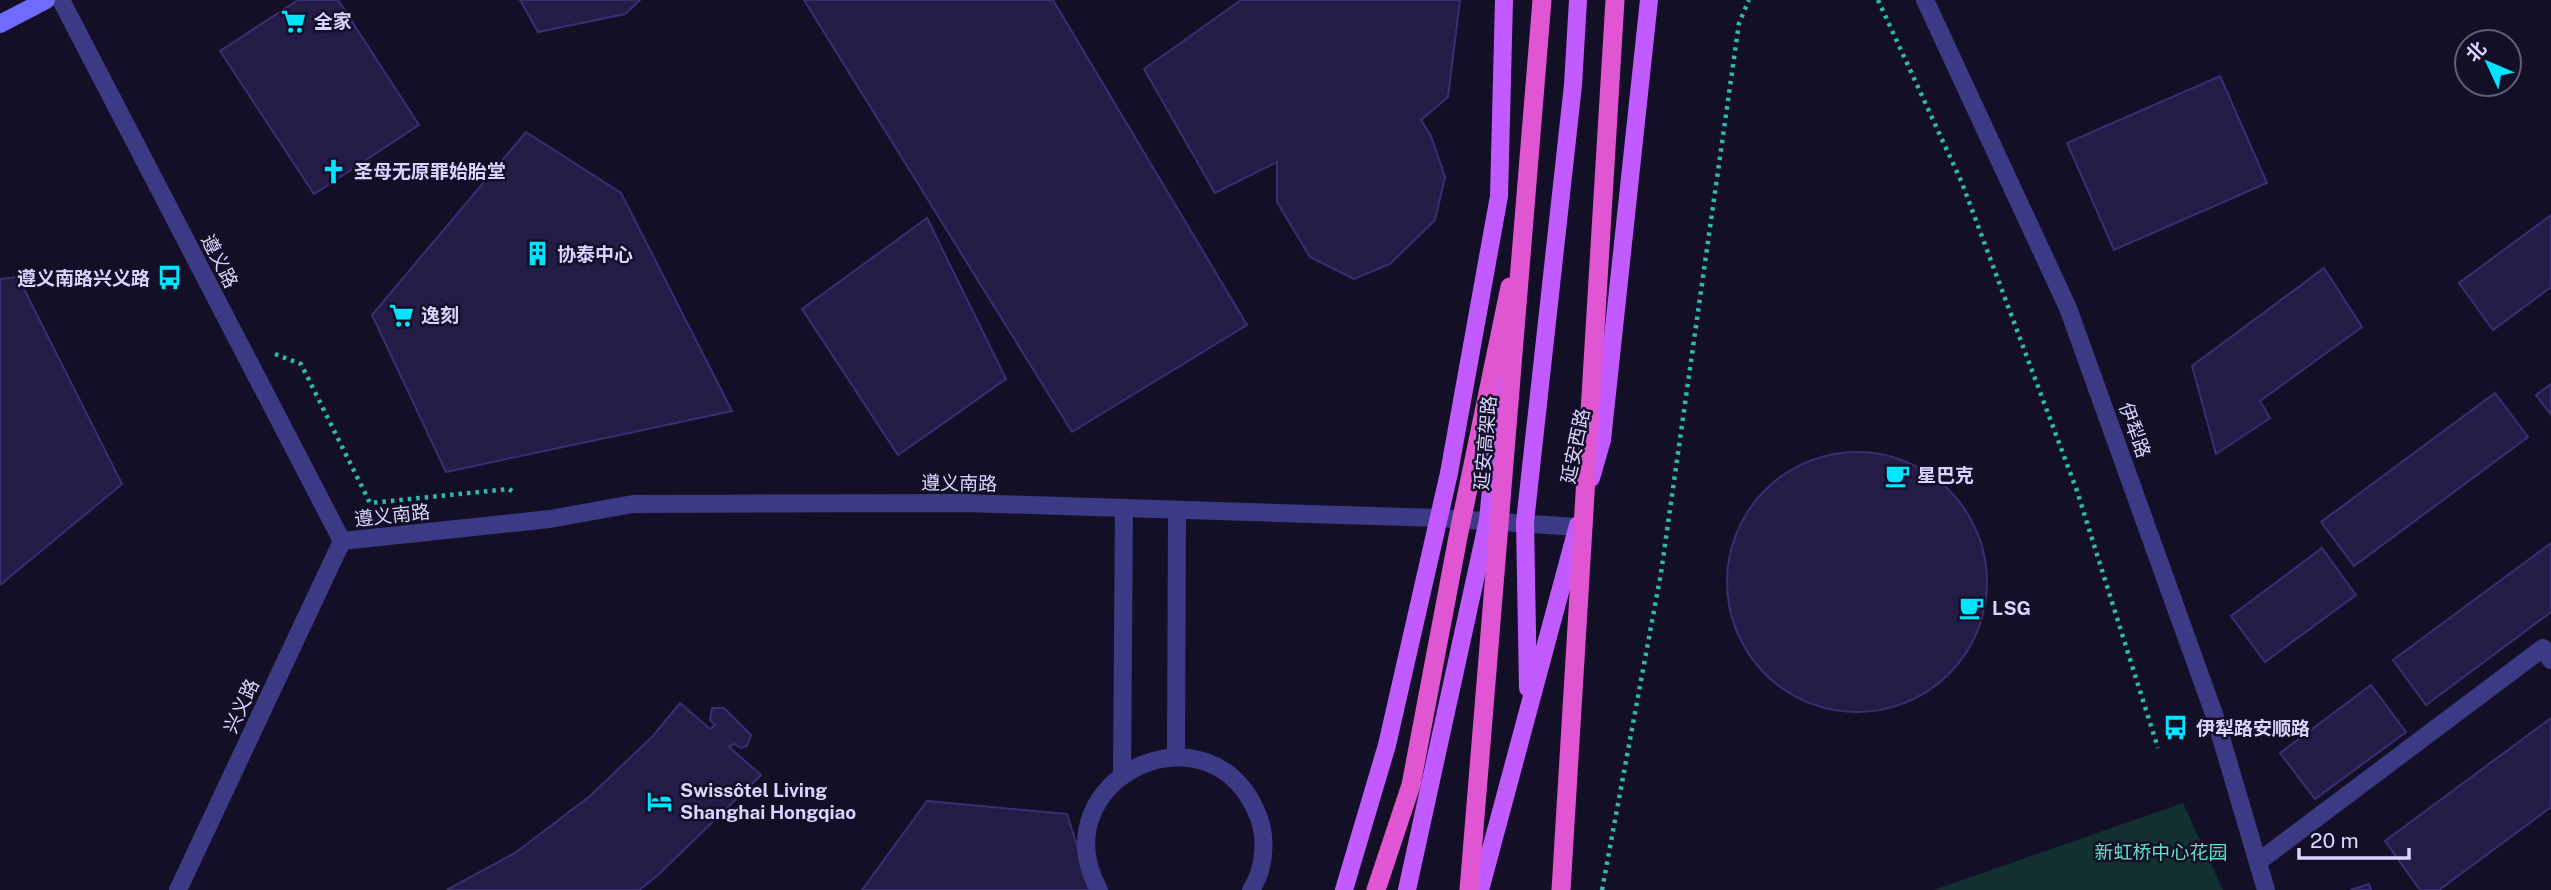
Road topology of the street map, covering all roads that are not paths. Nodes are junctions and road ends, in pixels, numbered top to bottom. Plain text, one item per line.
1 (46, 0) edge
2 (61, 0) edge
3 (1504, 0) edge
4 (1540, 0) edge
5 (1578, 0) edge
6 (1615, 0) edge
7 (1649, 0) edge
8 (1925, 0) edge
9 (0, 24) edge
10 (1526, 211) junction
11 (1124, 508) junction
12 (1177, 510) junction
13 (1439, 518) junction
14 (1488, 520) junction
15 (1525, 522) junction
16 (1577, 527) junction
17 (342, 541) junction
18 (2551, 660) edge
19 (1528, 709) junction
20 (1176, 756) junction
21 (1122, 775) junction
22 (2258, 862) junction
23 (178, 890) edge
24 (1100, 890) edge
25 (1251, 890) edge
26 (1344, 890) edge
27 (1376, 890) edge
28 (1407, 890) edge
29 (1469, 890) edge
30 (1480, 890) edge
31 (1561, 890) edge
32 (2266, 890) edge

1 - 9 main road
2 - 17 street, 遵义路
3 - 13 main road
4 - 10 highway, 延安高架路, bridge
4 - 14 main road
5 - 15 main road, 延安西路
6 - 31 highway, bridge
7 - 16 main road, 延安西路
8 - 22 street, 伊犁路
10 - 27 highway, bridge
10 - 29 highway, 延安高架路, bridge
11 - 12 street, 遵义南路
11 - 17 street, 遵义南路
11 - 21 street
12 - 13 street, 遵义南路
12 - 20 street
13 - 14 street, 遵义南路
13 - 26 main road
14 - 15 street, 遵义南路
14 - 28 main road
15 - 16 street, 遵义南路
15 - 19 main road, 延安西路
16 - 19 main road, 延安西路
17 - 23 street, 兴义路
18 - 22 street
19 - 30 main road, 延安西路
20 - 21 street
20 - 25 street
21 - 24 street
22 - 32 street, 伊犁路

